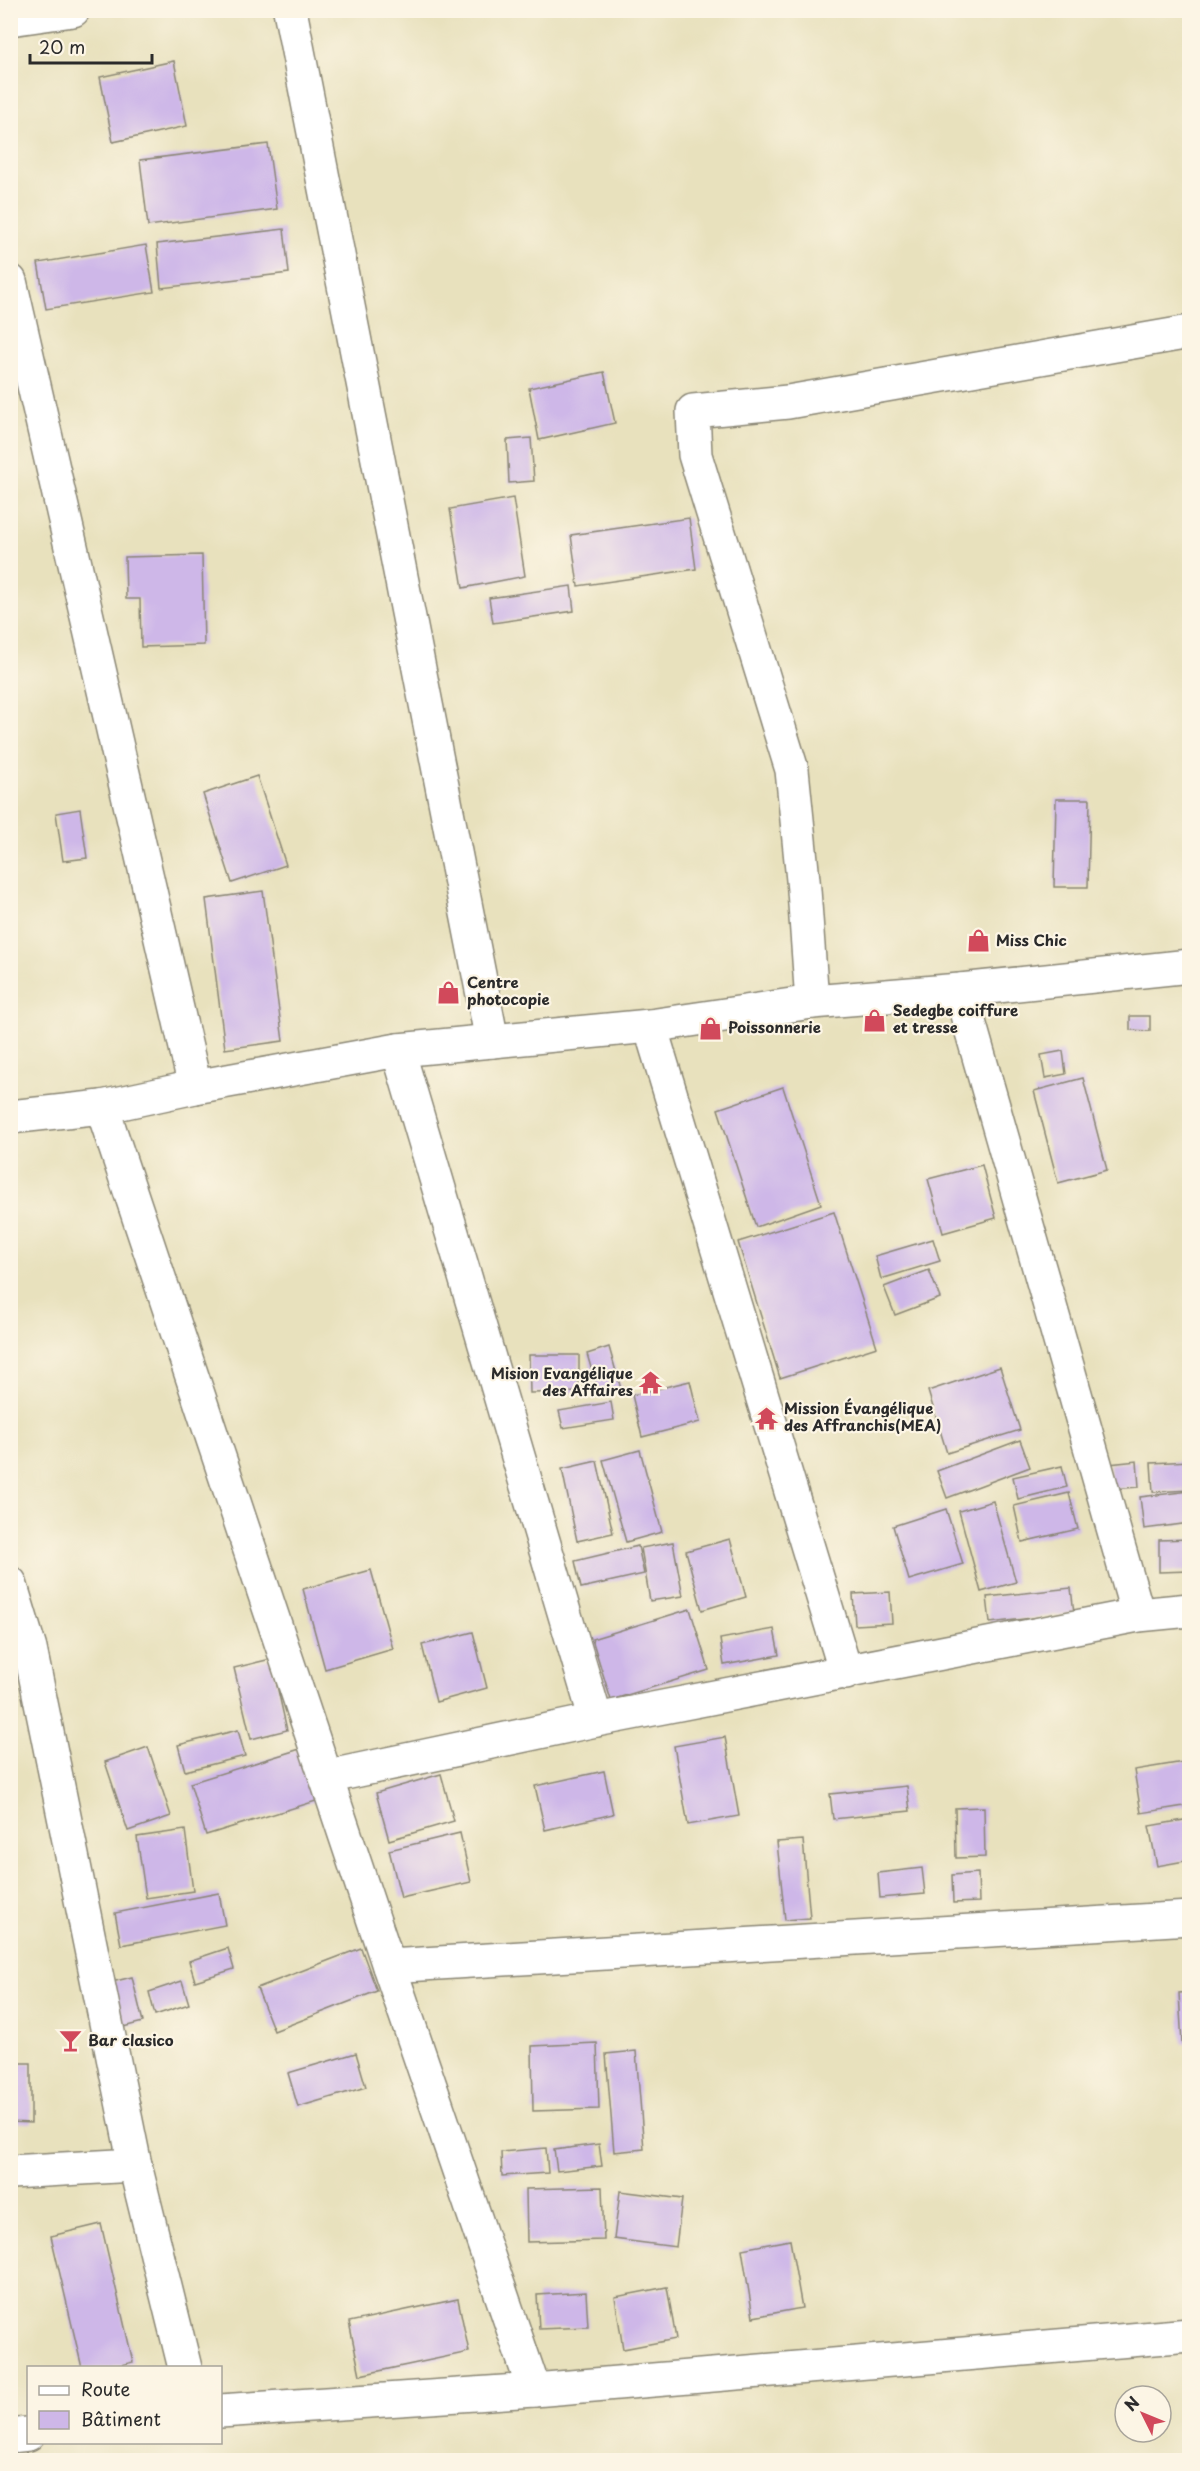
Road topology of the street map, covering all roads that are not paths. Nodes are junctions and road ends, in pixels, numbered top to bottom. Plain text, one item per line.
1 (73, 10) edge
2 (290, 10) edge
3 (10, 19) edge
4 (10, 281) edge
5 (1190, 332) edge
6 (1190, 966) edge
7 (960, 990) junction
8 (812, 1002) junction
9 (650, 1026) junction
10 (492, 1041) junction
11 (398, 1050) junction
12 (195, 1087) junction
13 (102, 1107) junction
14 (10, 1117) edge
15 (10, 1583) edge
16 (1190, 1610) edge
17 (1138, 1615) junction
18 (846, 1673) junction
19 (596, 1720) junction
20 (326, 1777) junction
21 (1190, 1918) edge
22 (389, 1966) junction
23 (135, 2165) junction
24 (10, 2172) edge
25 (1190, 2335) edge
26 (185, 2366) edge
27 (534, 2390) junction
28 (222, 2411) edge
29 (27, 2434) edge
30 (10, 2436) edge

1 - 3 street
2 - 10 street
4 - 12 street
5 - 8 street
6 - 7 street
7 - 8 street
7 - 17 street
8 - 9 street
9 - 10 street
9 - 18 street
10 - 11 street
11 - 12 street
11 - 19 street
12 - 13 street
13 - 14 street
13 - 20 street
15 - 23 street
16 - 17 street
17 - 18 street
18 - 19 street
19 - 20 street
20 - 22 street
21 - 22 street
22 - 27 street
23 - 24 street
23 - 26 street
25 - 27 street
27 - 28 street
29 - 30 street

